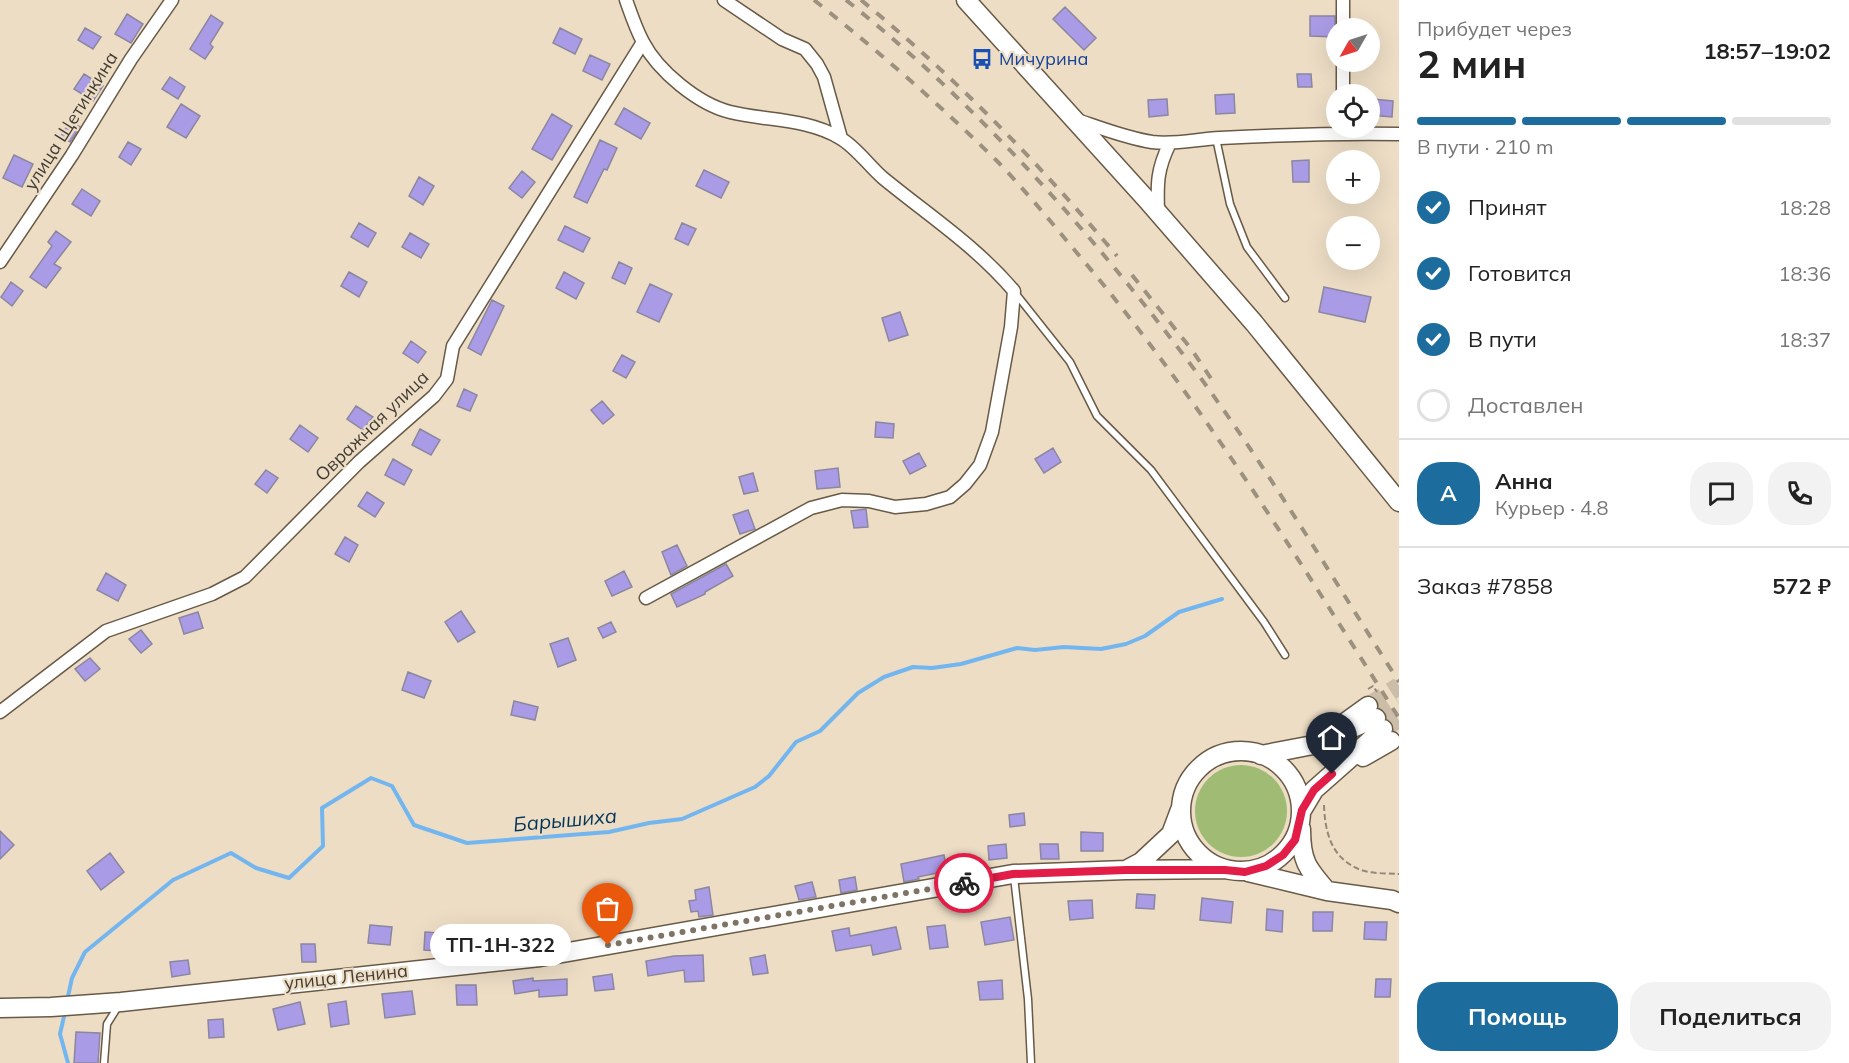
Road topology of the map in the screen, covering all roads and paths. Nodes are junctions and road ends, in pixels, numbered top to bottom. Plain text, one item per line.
1 (172, 0) edge
2 (626, 0) edge
3 (724, 0) edge
4 (966, 0) edge
5 (1343, 0) edge
6 (1343, 18) edge
7 (643, 42) junction
8 (1074, 118) junction
9 (1326, 131) edge
10 (1380, 133) edge
11 (1399, 134) edge
12 (841, 138) junction
13 (1216, 138) junction
14 (1170, 143) junction
15 (1158, 212) junction
16 (0, 262) edge
17 (1014, 291) junction
18 (1285, 298) dead end
19 (1399, 502) edge
20 (646, 598) dead end
21 (1285, 655) dead end
22 (0, 712) edge
23 (1261, 755) junction
24 (1327, 797) dead end
25 (1181, 806) junction
26 (1301, 816) junction
27 (1126, 870) junction
28 (1225, 870) junction
29 (1245, 872) junction
30 (1013, 874) junction
31 (1399, 874) edge
32 (1327, 891) junction
33 (1399, 903) edge
34 (121, 1002) junction
35 (0, 1008) edge
36 (104, 1063) edge
37 (1031, 1063) edge

1 - 16 street, улица Щетинкина
2 - 7 street
3 - 12 street
4 - 8 main road
5 - 6 street
7 - 12 street
7 - 22 street, Овражная улица
8 - 14 street
8 - 15 main road
9 - 13 street
10 - 11 street
12 - 17 street
13 - 14 street
13 - 18 lane
14 - 15 street
15 - 19 main road
17 - 20 street
17 - 21 lane
23 - 25 main road
23 - 26 main road
23 - 26 main road
24 - 31 path
25 - 27 main road
25 - 28 main road
26 - 29 main road
26 - 32 main road
27 - 28 main road, улица Ленина
27 - 30 main road, улица Ленина
28 - 29 main road
29 - 32 main road
30 - 34 main road, улица Ленина
30 - 37 lane
32 - 33 main road
34 - 35 main road, улица Ленина
34 - 36 lane

